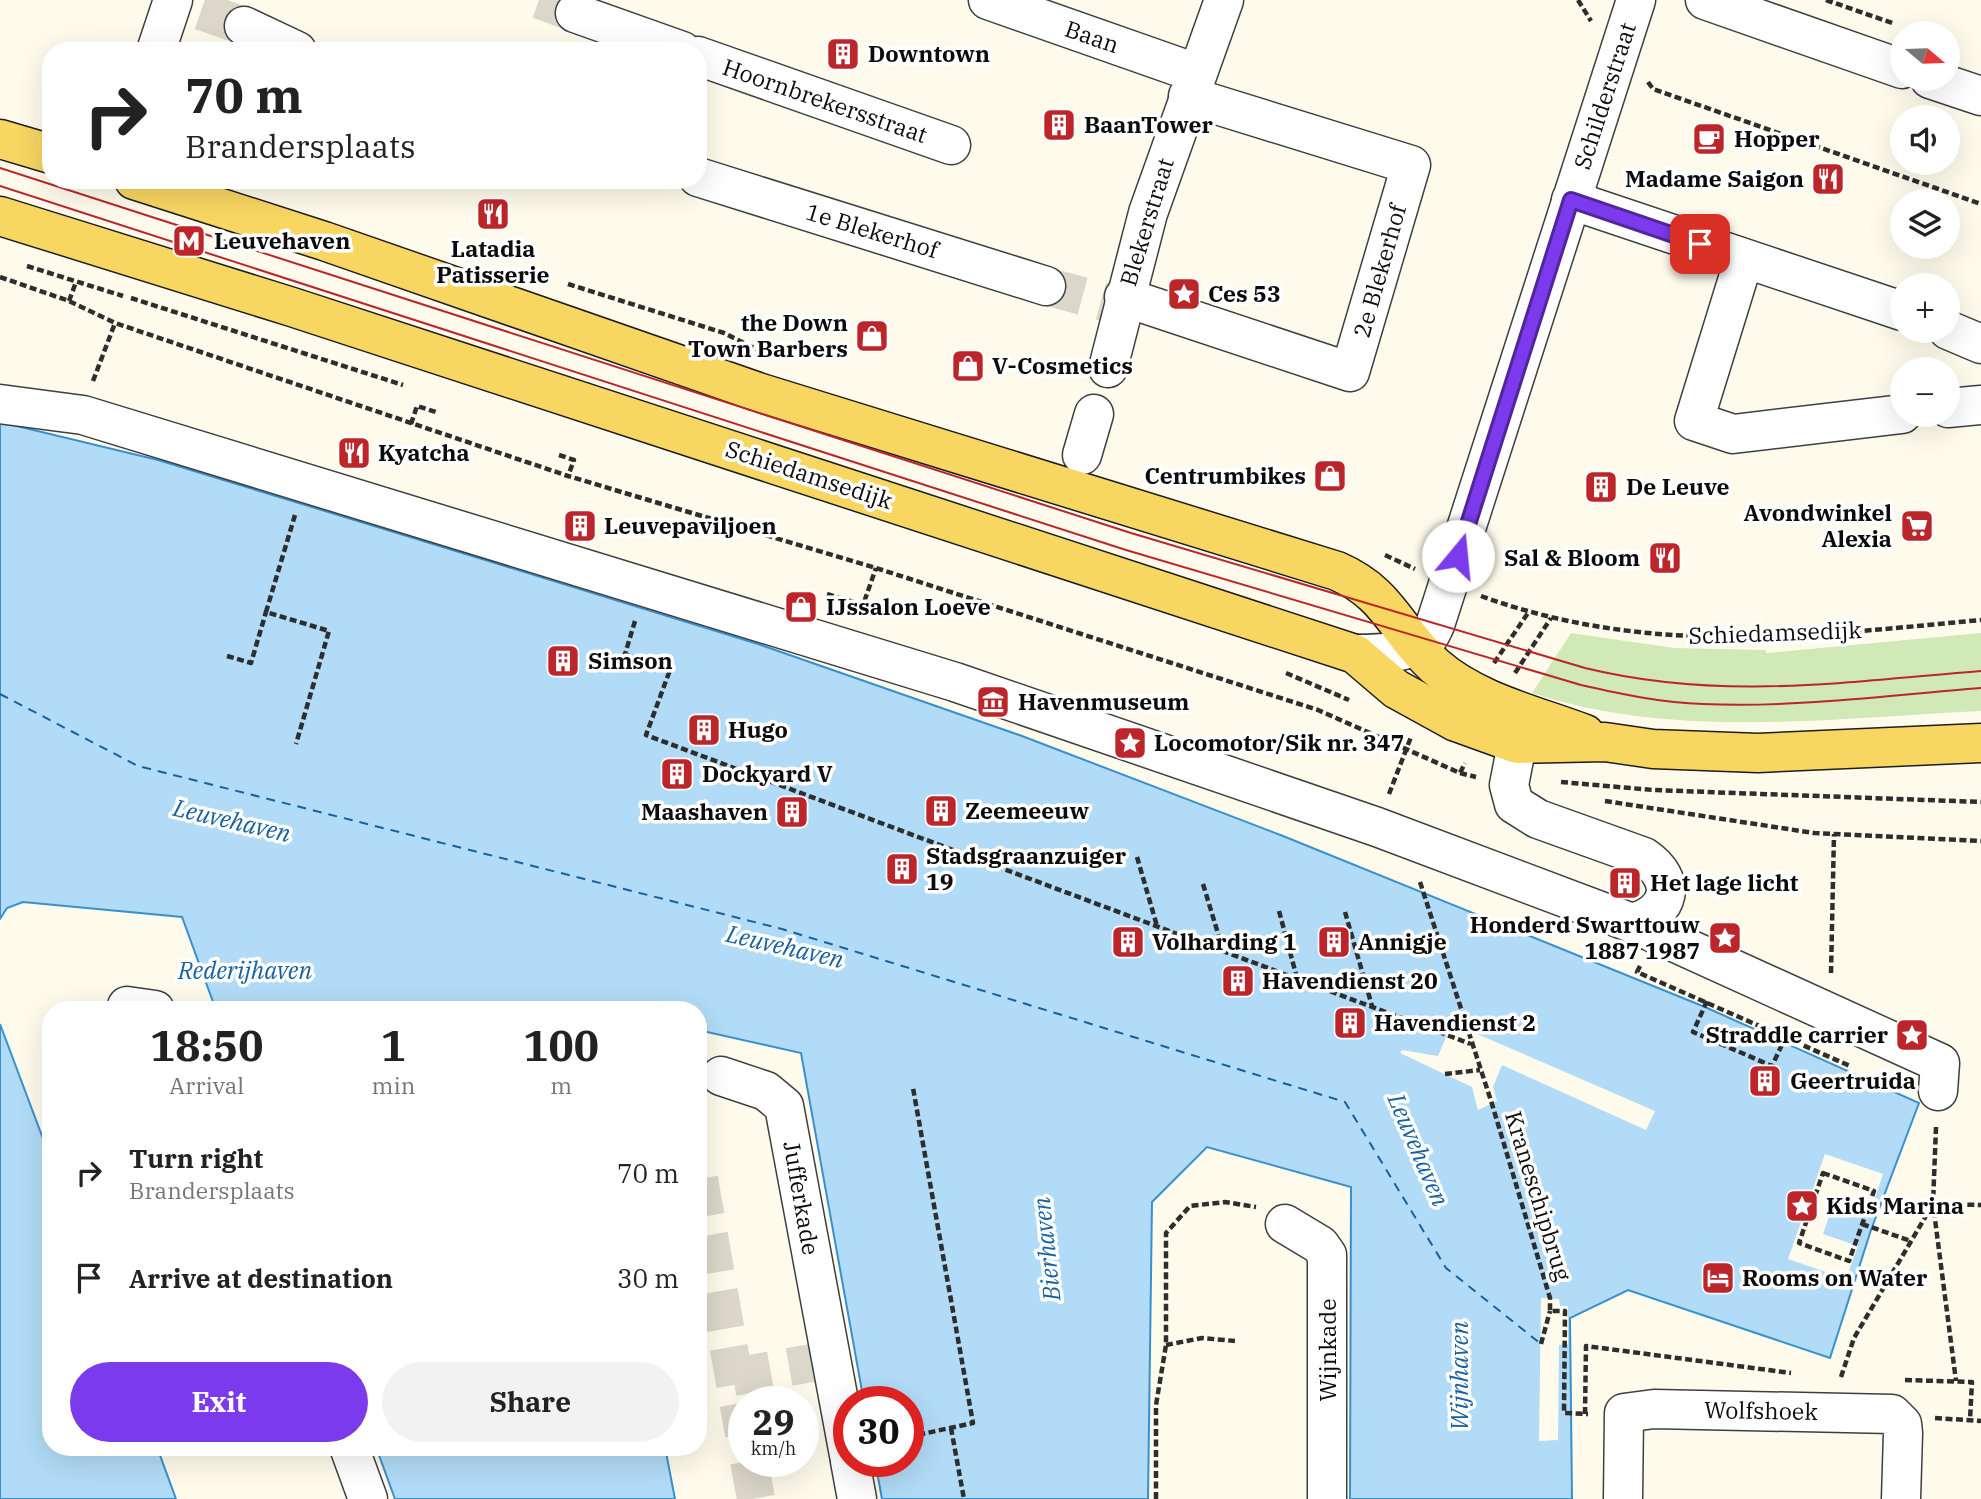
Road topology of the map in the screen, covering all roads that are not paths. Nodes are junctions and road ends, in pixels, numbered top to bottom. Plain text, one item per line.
1 (988, 0) edge
2 (1224, 0) edge
3 (1636, 0) edge
4 (1705, 0) edge
5 (182, 4) edge
6 (575, 13) tunnel mouth
7 (244, 26) tunnel mouth
8 (161, 42) edge
9 (278, 42) edge
10 (657, 42) edge
11 (707, 60) edge
12 (1890, 65) edge
13 (1192, 85) junction
14 (1960, 89) edge
15 (1981, 96) edge
16 (0, 139) edge
17 (951, 145) dead end
18 (42, 151) edge
19 (707, 180) edge
20 (162, 189) edge
21 (1571, 200) junction
22 (0, 216) edge
23 (1744, 259) junction
24 (1046, 285) tunnel mouth
25 (1123, 302) junction
26 (1890, 308) edge
27 (1960, 335) edge
28 (1981, 344) edge
29 (1108, 368) dead end
30 (0, 404) edge
31 (1981, 405) edge
32 (1960, 407) edge
33 (1094, 414) dead end
34 (1890, 415) edge
35 (1082, 455) dead end
36 (1413, 646) junction
37 (1355, 654) junction
38 (1605, 741) junction
39 (1981, 743) edge
40 (1517, 744) junction
41 (1632, 923) junction
42 (721, 1076) dead end
43 (1938, 1102) road end
44 (1285, 1224) road end
45 (833, 1399) edge
46 (352, 1456) edge
47 (853, 1477) edge
48 (368, 1499) edge
49 (857, 1499) edge
50 (1327, 1499) edge
51 (1623, 1499) edge
52 (1901, 1499) edge

1 - 13 street, Baan
2 - 13 street, Blekerstraat
3 - 21 street, Schilderstraat
4 - 12 street
5 - 8 street
6 - 10 street
7 - 9 street
11 - 17 street, Hoornbrekersstraat
13 - 25 street, Blekerstraat
13 - 25 street, 2e Blekerhof
14 - 15 street
16 - 18 main road
19 - 24 street, 1e Blekerhof
20 - 36 main road, Schiedamsedijk
21 - 23 street
21 - 36 street, Schilderstraat
22 - 37 main road, Schiedamsedijk
23 - 26 street
23 - 34 street
25 - 29 street, Blekerstraat
27 - 28 street
30 - 41 street
31 - 32 street
33 - 35 street
36 - 37 street
36 - 38 main road, Schiedamsedijk
37 - 40 main road, Schiedamsedijk
38 - 39 main road, Schiedamsedijk
38 - 40 main road, Schiedamsedijk
40 - 41 street
41 - 43 street
42 - 45 street, Jufferkade
44 - 50 street, Wijnkade
46 - 48 street
47 - 49 street
51 - 52 street, Wolfshoek

